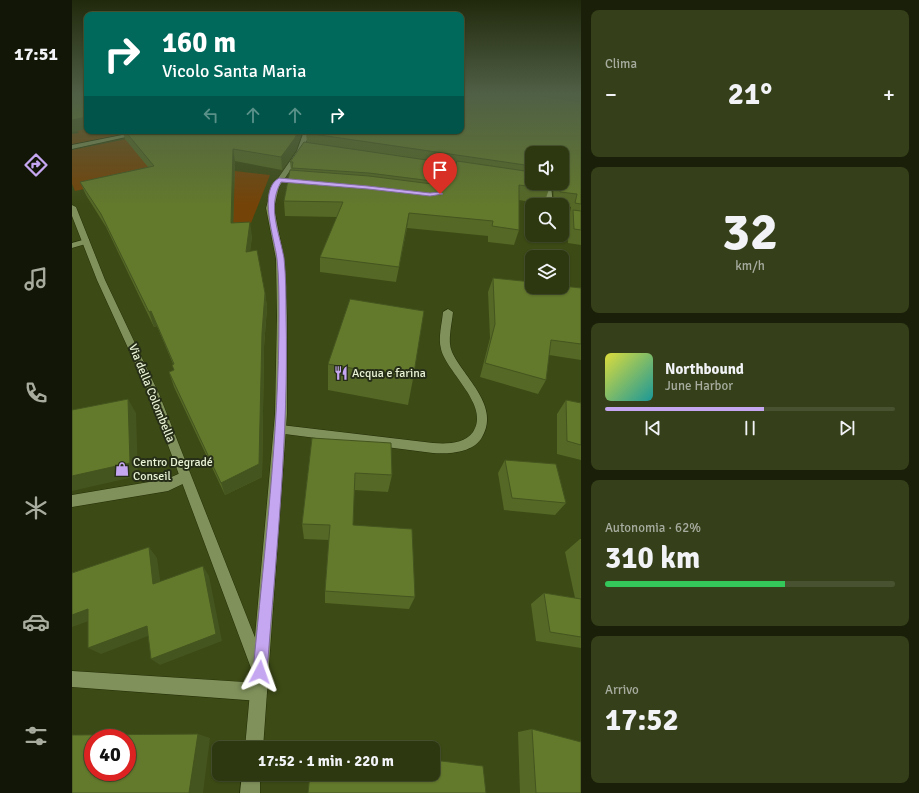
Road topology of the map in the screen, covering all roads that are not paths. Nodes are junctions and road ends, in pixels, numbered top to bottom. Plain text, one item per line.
1 (135, 134) edge
2 (307, 134) edge
3 (72, 147) edge
4 (427, 166) edge
5 (473, 174) edge
6 (72, 207) edge
7 (569, 220) edge
8 (581, 222) edge
9 (86, 241) junction
10 (72, 246) edge
11 (448, 312) dead end
12 (281, 430) junction
13 (185, 477) junction
14 (72, 501) edge
15 (260, 672) junction
16 (72, 679) edge
17 (258, 692) junction
18 (254, 741) edge
19 (251, 781) edge
20 (250, 793) edge

1 - 3 street
2 - 12 street
4 - 5 street
6 - 9 street, Via della Colombella
7 - 8 street
9 - 10 street
9 - 13 street, Via della Colombella
11 - 12 street
12 - 15 street
13 - 14 street
13 - 15 street, Via della Colombella
15 - 17 street
16 - 17 street
17 - 18 street
19 - 20 street

